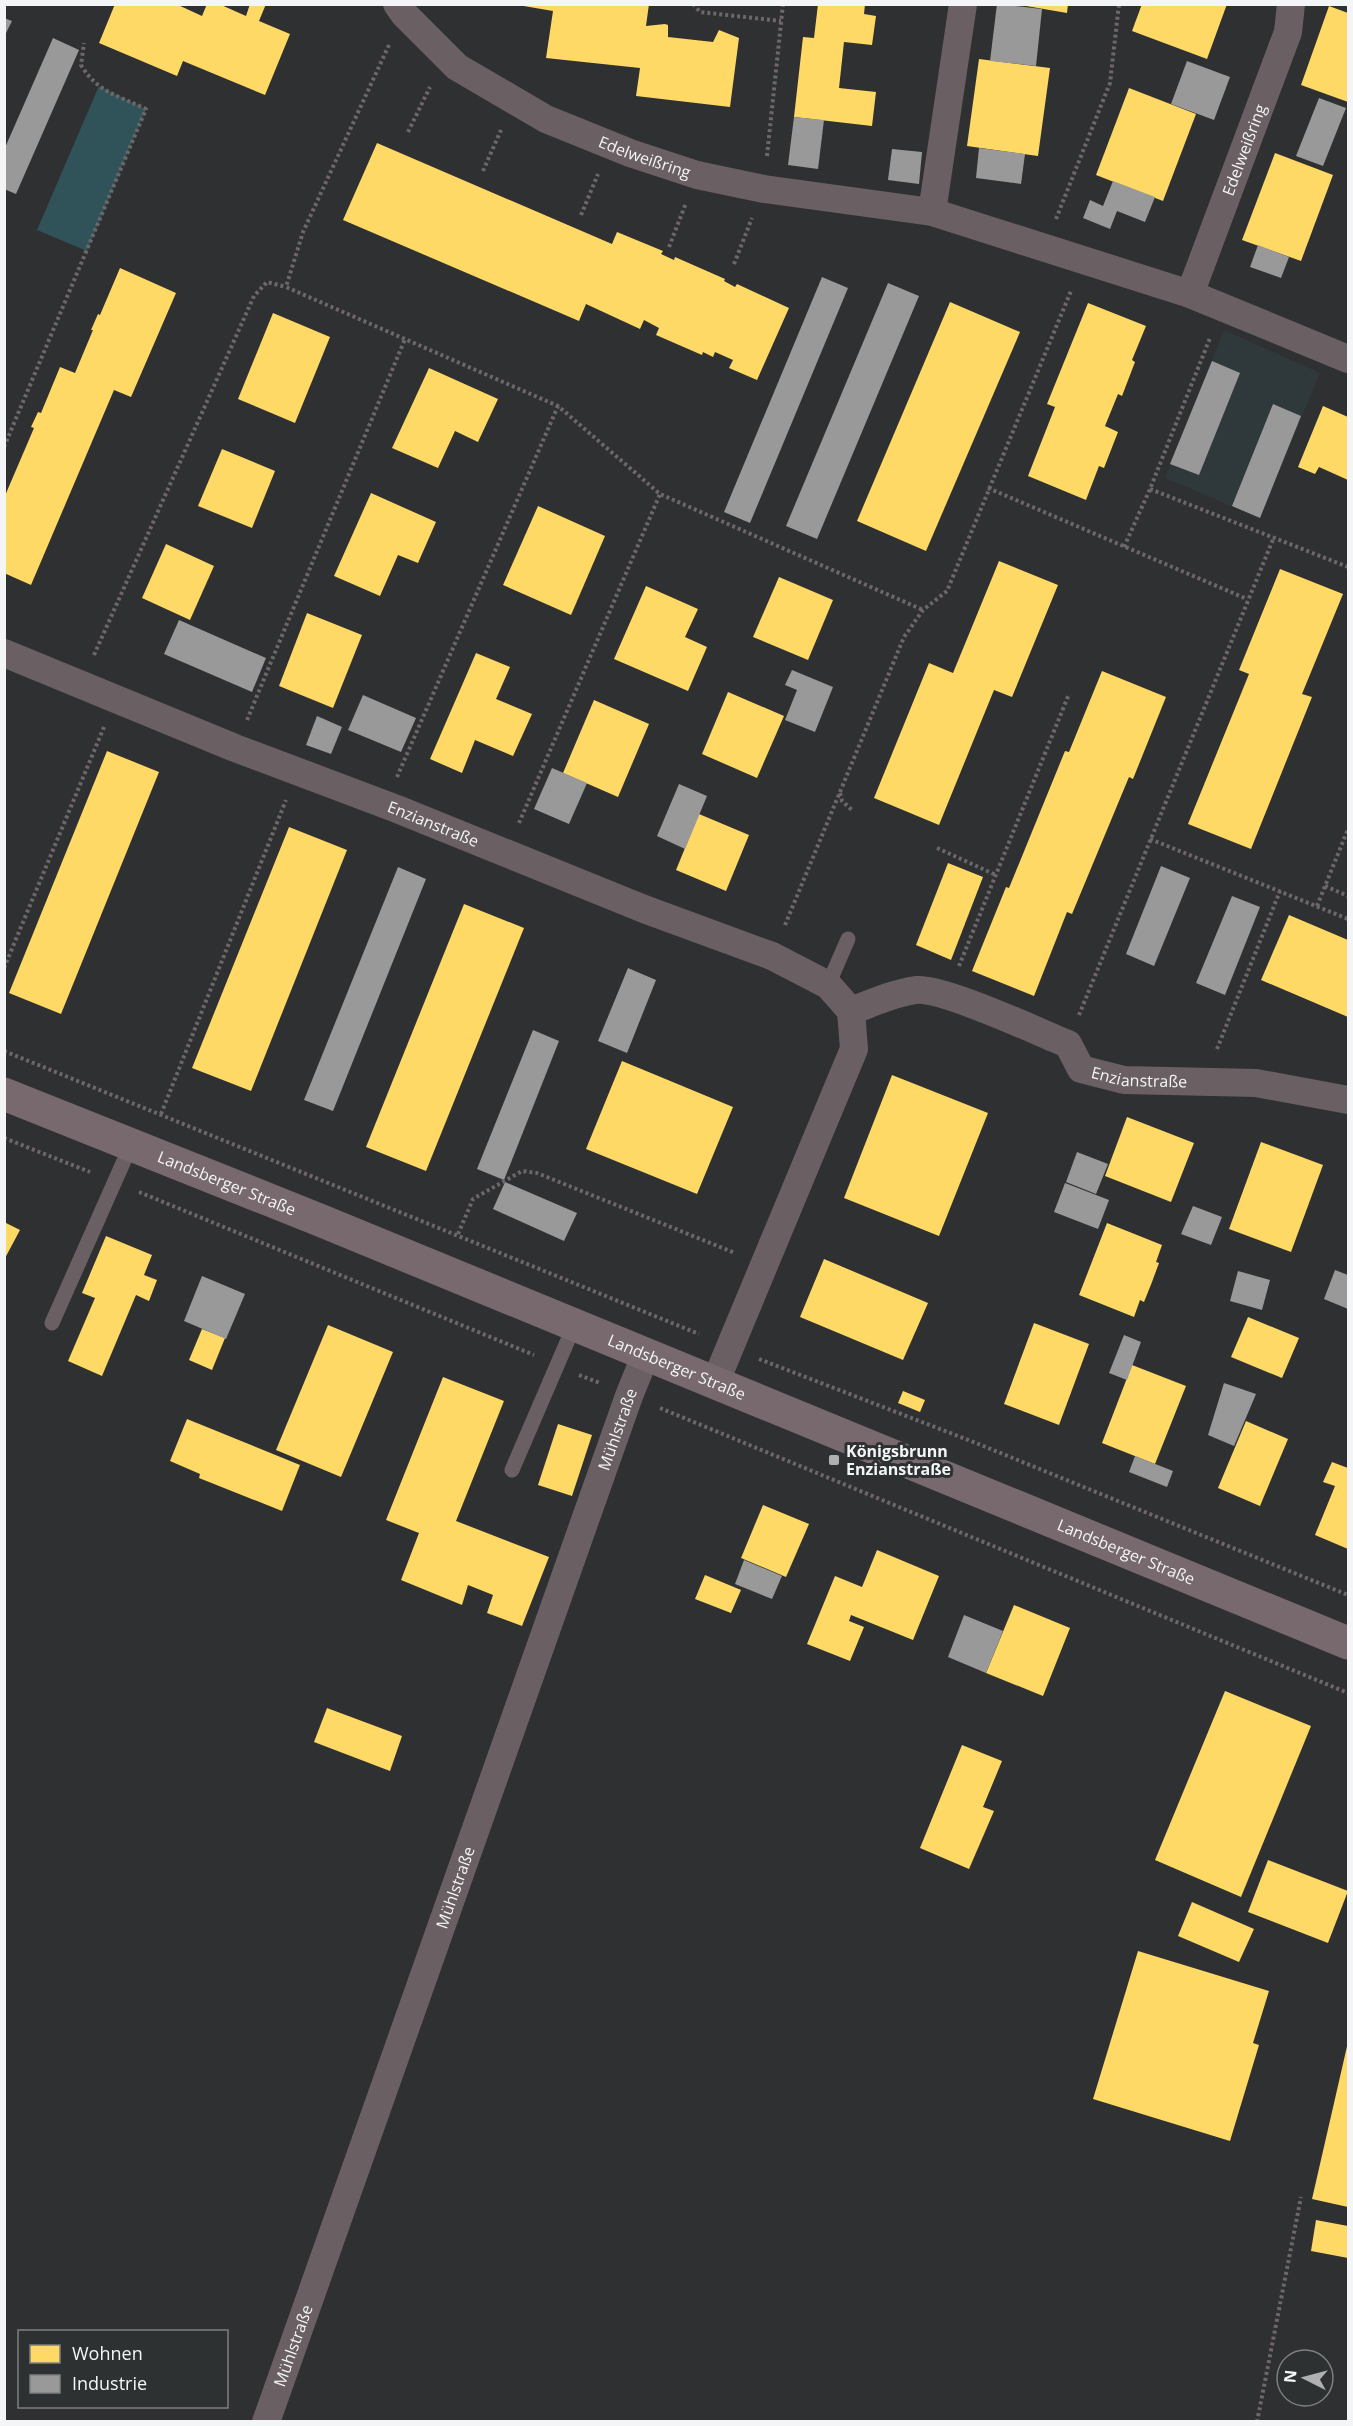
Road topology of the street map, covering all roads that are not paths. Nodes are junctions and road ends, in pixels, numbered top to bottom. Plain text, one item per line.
1 (963, 4) edge
2 (1291, 4) edge
3 (400, 9) edge
4 (932, 212) junction
5 (1190, 294) junction
6 (1348, 359) edge
7 (4, 653) edge
8 (848, 939) dead end
9 (828, 985) junction
10 (851, 1011) junction
11 (4, 1094) edge
12 (1348, 1100) edge
13 (130, 1145) junction
14 (52, 1323) dead end
15 (574, 1326) junction
16 (646, 1354) junction
17 (716, 1383) junction
18 (512, 1470) dead end
19 (1348, 1643) edge
20 (266, 2421) edge

1 - 4 street
2 - 5 street, Edelweißring
3 - 4 street, Edelweißring
4 - 5 street, Edelweißring
5 - 6 street, Edelweißring
7 - 9 street, Enzianstraße
8 - 9 lane
9 - 10 street, Enzianstraße
10 - 12 street, Enzianstraße
10 - 17 street
11 - 13 street, Landsberger Straße
13 - 14 lane
13 - 15 street, Landsberger Straße
15 - 16 street, Landsberger Straße
15 - 18 lane
16 - 17 street, Landsberger Straße
16 - 20 street, Mühlstraße
17 - 19 street, Landsberger Straße

